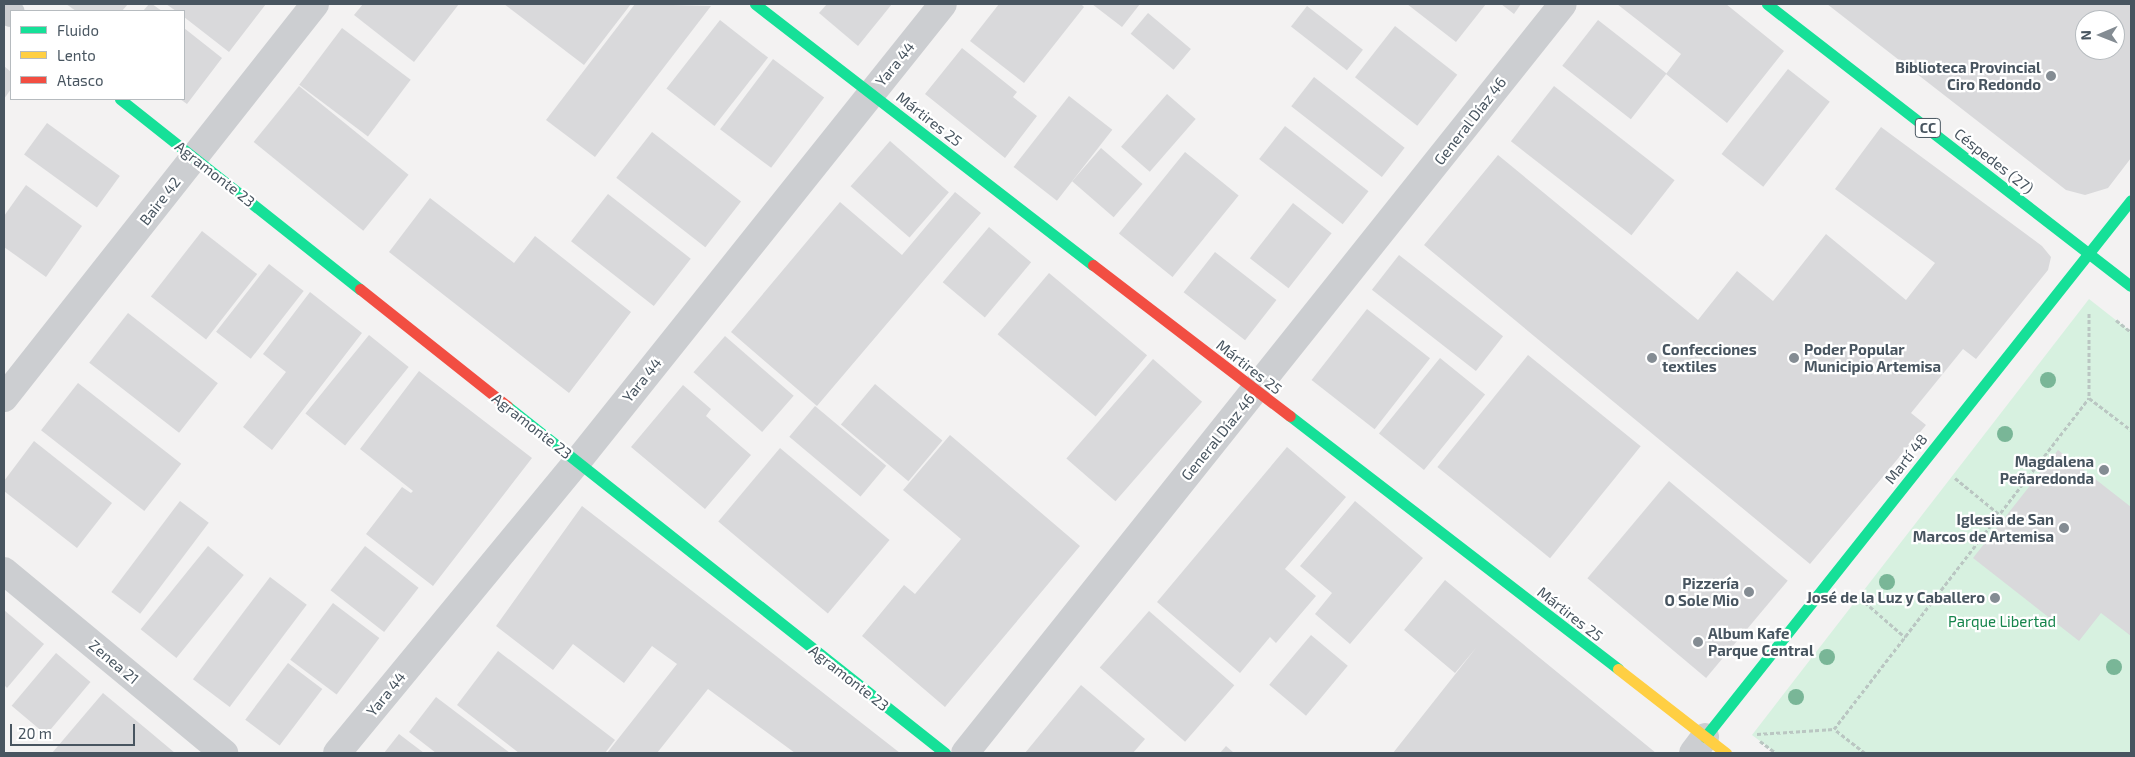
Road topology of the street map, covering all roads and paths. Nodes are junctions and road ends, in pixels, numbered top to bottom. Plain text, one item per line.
1 (314, 4) edge
2 (755, 4) edge
3 (943, 4) edge
4 (1563, 4) edge
5 (1767, 4) edge
6 (872, 94) junction
7 (121, 100) edge
8 (194, 158) junction
9 (2131, 200) edge
10 (2089, 253) junction
11 (2131, 286) edge
12 (2089, 309) dead end
13 (1255, 390) junction
14 (4, 398) edge
15 (2089, 398) junction
16 (2131, 430) edge
17 (577, 462) junction
18 (1952, 476) dead end
19 (1999, 514) junction
20 (4, 571) edge
21 (1834, 576) junction
22 (1905, 637) junction
23 (1834, 729) junction
24 (1752, 735) dead end
25 (1708, 748) edge
26 (224, 753) edge
27 (337, 753) edge
28 (944, 753) edge
29 (965, 753) edge
30 (1864, 753) edge

1 - 8 street, Baire 42
2 - 6 street, Mártires 25
3 - 6 street, Yara 44
4 - 13 street, General Díaz 46
5 - 10 street, Céspedes (27) / CC
6 - 13 street, Mártires 25
6 - 17 street, Yara 44
7 - 8 street, Agramonte 23
8 - 14 street, Baire 42
8 - 17 street, Agramonte 23
9 - 10 street, Martí 48
10 - 11 street, Céspedes (27) / CC
10 - 21 street, Martí 48
12 - 15 path
13 - 25 street, Mártires 25
13 - 29 street, General Díaz 46
15 - 16 path
15 - 19 path
17 - 27 street, Yara 44
17 - 28 street, Agramonte 23
18 - 19 path
19 - 22 path
20 - 26 street, Zenea 21
21 - 22 path
21 - 25 street, Martí 48
22 - 23 path
23 - 24 path
23 - 30 path

